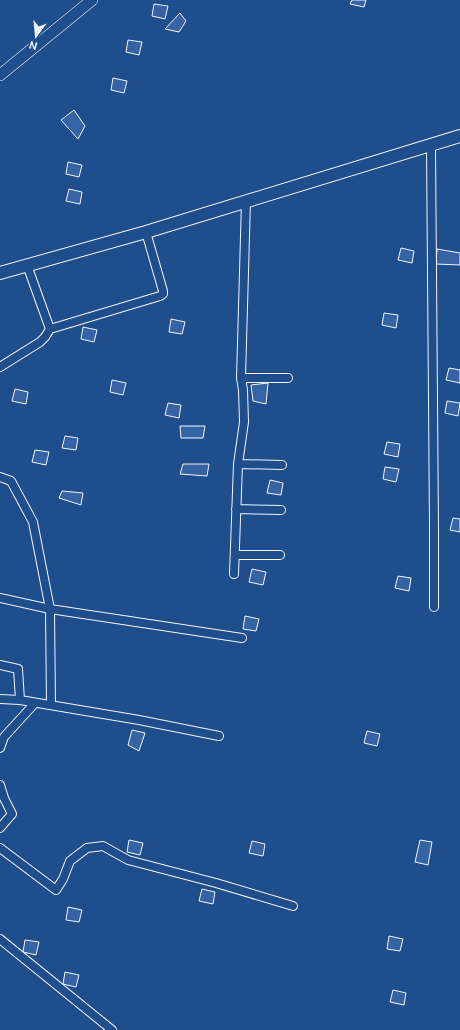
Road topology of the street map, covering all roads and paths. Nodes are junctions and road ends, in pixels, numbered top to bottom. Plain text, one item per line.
1 (92, 0) edge
2 (0, 75) edge
3 (460, 136) edge
4 (431, 145) junction
5 (246, 201) junction
6 (146, 232) junction
7 (27, 265) junction
8 (0, 273) edge
9 (50, 329) junction
10 (0, 367) edge
11 (241, 378) junction
12 (288, 378) dead end
13 (238, 464) junction
14 (282, 465) dead end
15 (0, 477) edge
16 (236, 509) junction
17 (280, 510) dead end
18 (235, 555) junction
19 (280, 555) dead end
20 (234, 574) dead end
21 (0, 598) edge
22 (434, 607) dead end
23 (50, 609) junction
24 (242, 638) dead end
25 (0, 665) edge
26 (0, 699) edge
27 (20, 700) junction
28 (35, 703) junction
29 (51, 705) junction
30 (219, 736) dead end
31 (0, 748) edge
32 (0, 785) edge
33 (0, 828) edge
34 (0, 848) edge
35 (293, 906) dead end
36 (0, 939) edge
37 (112, 1030) edge

1 - 2 street
3 - 4 main road
4 - 5 main road
4 - 22 street
5 - 6 main road
5 - 11 street
6 - 7 main road
6 - 9 street
7 - 8 main road
7 - 9 street
9 - 10 street
11 - 12 street
11 - 13 street
13 - 14 street
13 - 16 street
15 - 23 street
16 - 17 street
16 - 18 street
18 - 19 street
18 - 20 street
21 - 23 street
23 - 24 street
23 - 29 street
25 - 27 street
26 - 27 street
27 - 28 street
28 - 29 street
28 - 31 street
29 - 30 street
32 - 33 street
34 - 35 street
36 - 37 street

